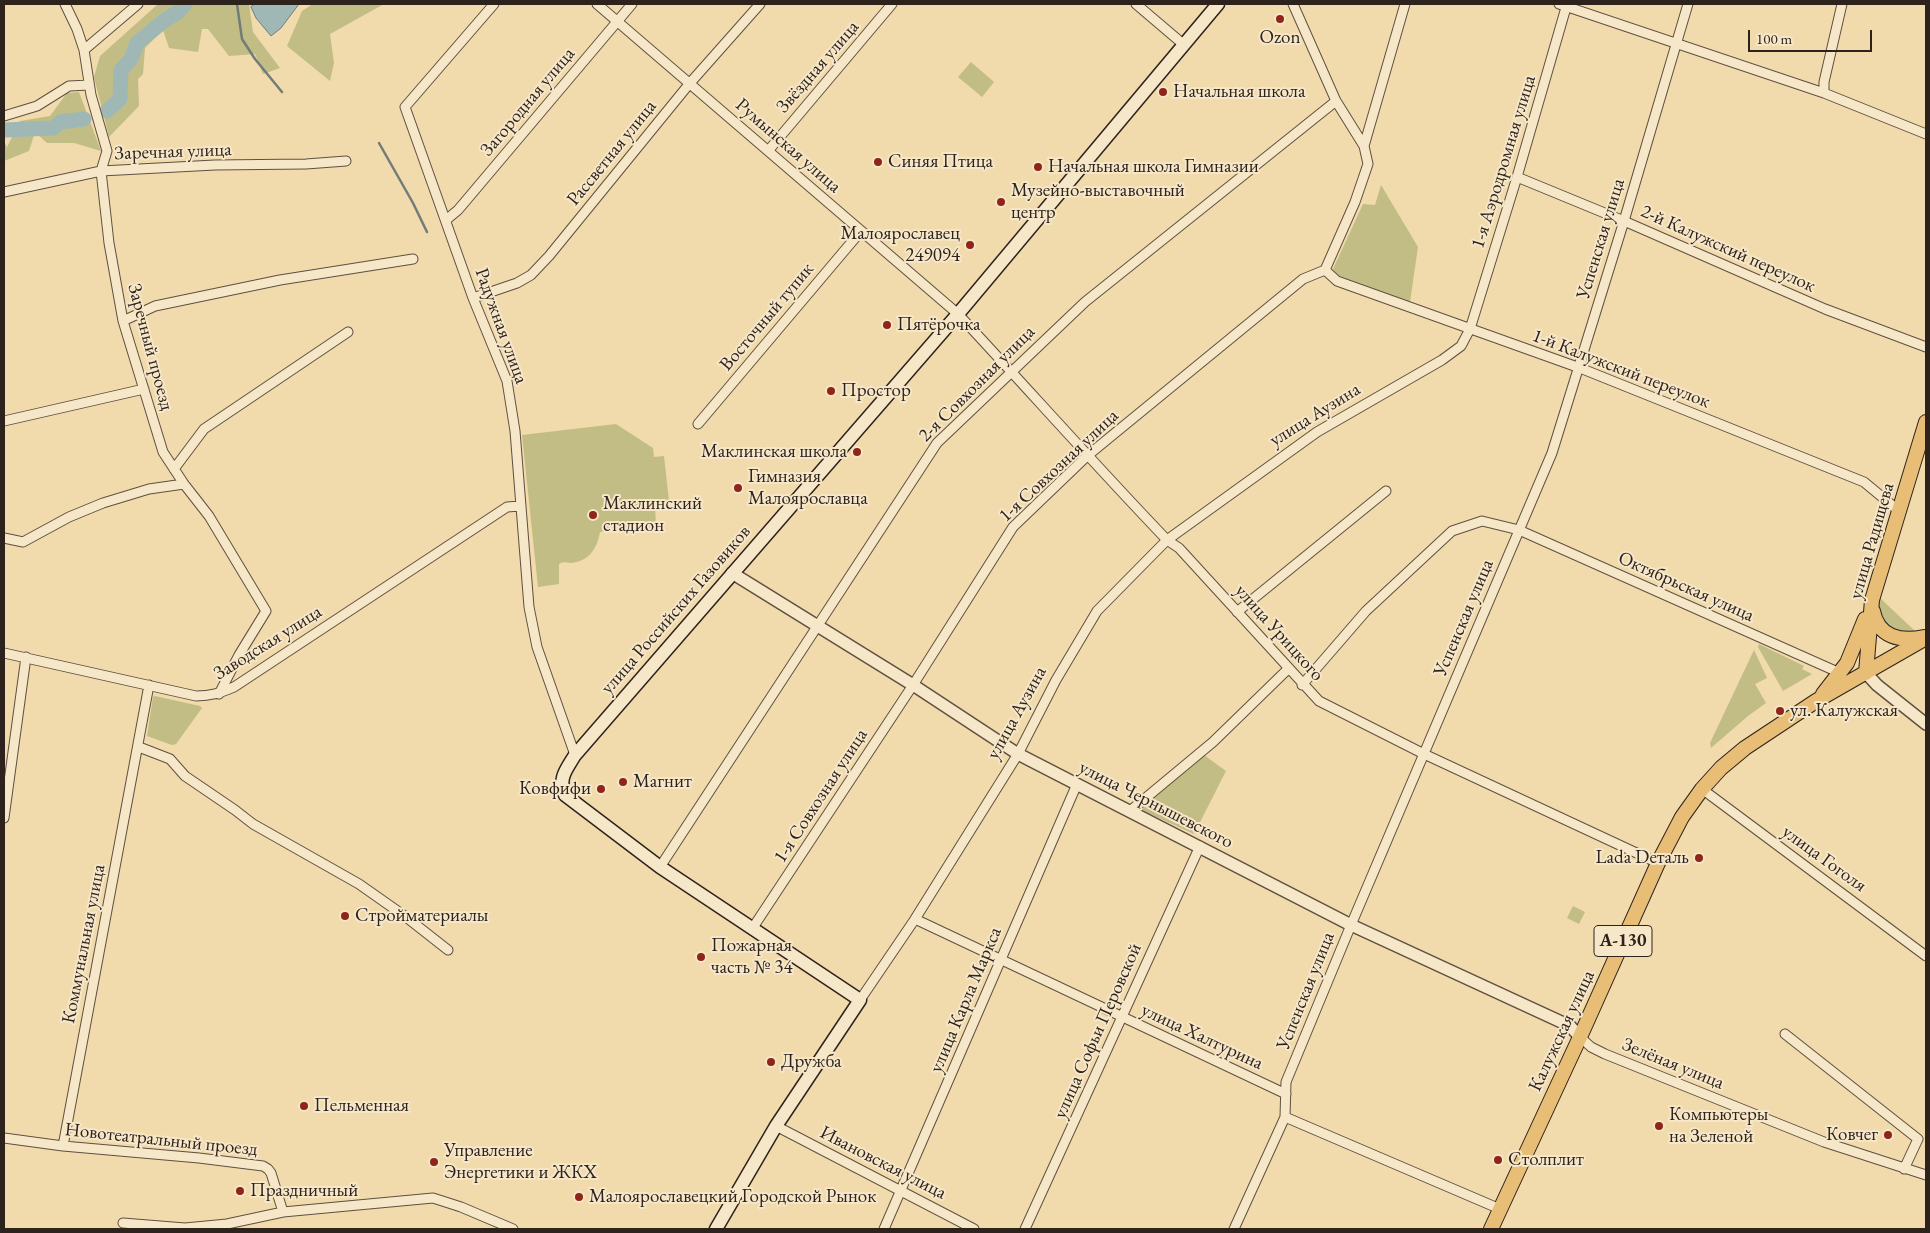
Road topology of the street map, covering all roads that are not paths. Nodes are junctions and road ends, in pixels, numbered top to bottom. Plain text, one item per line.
1 (64, 4) edge
2 (138, 4) edge
3 (494, 4) edge
4 (597, 4) edge
5 (632, 4) edge
6 (760, 4) edge
7 (892, 4) edge
8 (1136, 4) edge
9 (1218, 4) edge
10 (1293, 4) edge
11 (1405, 4) edge
12 (1688, 4) edge
13 (1842, 4) edge
14 (1565, 5) edge
15 (618, 21) junction
16 (1676, 43) junction
17 (1183, 44) junction
18 (84, 50) junction
19 (690, 83) junction
20 (89, 85) junction
21 (1824, 93) junction
22 (1336, 101) junction
23 (4, 116) edge
24 (1926, 134) edge
25 (1364, 146) junction
26 (768, 151) junction
27 (346, 161) dead end
28 (101, 171) junction
29 (1517, 177) junction
30 (4, 192) edge
31 (446, 220) junction
32 (1624, 222) junction
33 (861, 231) junction
34 (413, 259) dead end
35 (1325, 270) junction
36 (473, 298) junction
37 (958, 314) junction
38 (123, 321) junction
39 (1470, 329) junction
40 (348, 332) dead end
41 (1926, 347) edge
42 (1580, 368) junction
43 (1012, 371) junction
44 (144, 389) junction
45 (4, 421) edge
46 (1926, 422) edge
47 (698, 424) dead end
48 (1087, 456) junction
49 (174, 469) junction
50 (184, 484) junction
51 (1386, 490) dead end
52 (520, 506) junction
53 (1899, 511) junction
54 (1519, 530) junction
55 (4, 538) edge
56 (1167, 540) junction
57 (732, 573) junction
58 (1872, 600) junction
59 (1237, 612) junction
60 (818, 627) junction
61 (1926, 637) edge
62 (4, 653) edge
63 (26, 657) junction
64 (1288, 670) junction
65 (1840, 673) junction
66 (1866, 673) junction
67 (1302, 684) junction
68 (149, 685) junction
69 (913, 685) junction
70 (219, 694) junction
71 (1816, 702) junction
72 (1926, 724) edge
73 (139, 747) junction
74 (1018, 754) junction
75 (1424, 754) junction
76 (575, 755) junction
77 (1077, 784) junction
78 (1702, 789) junction
79 (1130, 810) junction
80 (4, 818) edge
81 (1200, 846) junction
82 (1658, 863) junction
83 (660, 867) junction
84 (916, 919) junction
85 (1351, 926) junction
86 (752, 928) junction
87 (448, 950) dead end
88 (1926, 956) edge
89 (1002, 959) junction
90 (860, 1000) junction
91 (1122, 1017) junction
92 (1785, 1034) dead end
93 (1580, 1037) junction
94 (1286, 1094) junction
95 (1285, 1117) junction
96 (776, 1126) junction
97 (4, 1138) edge
98 (63, 1146) junction
99 (1904, 1169) junction
100 (1926, 1176) edge
101 (901, 1191) junction
102 (1500, 1209) junction
103 (283, 1212) junction
104 (123, 1223) dead end
105 (185, 1229) edge
106 (513, 1229) edge
107 (716, 1229) edge
108 (884, 1229) edge
109 (974, 1229) edge
110 (1026, 1229) edge
111 (1234, 1229) edge
112 (1491, 1229) edge

1 - 18 street, Заречный проезд
2 - 18 street
3 - 31 street, Радужная улица
4 - 15 street, Румынская улица
5 - 15 street, Загородная улица
6 - 19 street, Рассветная улица
7 - 26 street, Звёздная улица
8 - 17 street
9 - 17 main road, улица Российских Газовиков
10 - 22 street
11 - 25 street
12 - 16 street, Успенская улица
13 - 21 street
14 - 16 street
14 - 29 street, 1-я Аэродромная улица
15 - 19 street, Румынская улица
15 - 31 street, Загородная улица
16 - 21 street
16 - 32 street, Успенская улица
17 - 37 main road, улица Российских Газовиков
18 - 20 street, Заречный проезд
19 - 26 street, Румынская улица
19 - 36 street, Рассветная улица
20 - 23 street
20 - 28 street, Заречный проезд
21 - 24 street
22 - 25 street
22 - 43 street, 2-я Совхозная улица
25 - 35 street
26 - 33 street, Румынская улица
27 - 28 street, Заречная улица
28 - 30 street, Заречная улица
28 - 38 street, Заречный проезд
29 - 32 street, 2-й Калужский переулок
29 - 39 street, 1-я Аэродромная улица
31 - 36 street, Радужная улица
32 - 41 street, 2-й Калужский переулок
32 - 42 street, Успенская улица
33 - 37 street, Румынская улица
33 - 47 street, Восточный тупик
34 - 38 street
35 - 39 street, 1-й Калужский переулок
35 - 48 street, 1-я Совхозная улица
36 - 52 street, Радужная улица
37 - 43 street, улица Урицкого
37 - 57 main road, улица Российских Газовиков
38 - 44 street, Заречный проезд
39 - 42 street, 1-й Калужский переулок
39 - 56 street, улица Аузина
40 - 49 street
42 - 53 street, 1-й Калужский переулок
42 - 54 street, Успенская улица
43 - 48 street, улица Урицкого
43 - 60 street, 2-я Совхозная улица
44 - 45 street
44 - 49 street, Заречный проезд
46 - 53 main road, улица Радищева
48 - 56 street, улица Урицкого
48 - 69 street, 1-я Совхозная улица
49 - 50 street, Заречный проезд
50 - 55 street
50 - 70 street, Заречный проезд
51 - 59 street
52 - 70 street, Заводская улица
52 - 76 street, Радужная улица
53 - 58 main road, улица Радищева
54 - 65 street, Октябрьская улица
54 - 67 street
54 - 75 street, Успенская улица
56 - 59 street, улица Урицкого
56 - 74 street, улица Аузина
57 - 60 street, улица Чернышевского
57 - 76 main road, улица Российских Газовиков
58 - 61 main road
58 - 65 main road
58 - 66 main road, улица Радищева
59 - 64 street, улица Урицкого
60 - 69 street, улица Чернышевского
60 - 83 street, 2-я Совхозная улица
61 - 66 main road, А-130
62 - 63 street, Заводская улица
63 - 68 street, Заводская улица
63 - 80 street
64 - 67 street, улица Урицкого
64 - 79 street
65 - 71 main road
66 - 71 main road, Калужская улица / А-130
66 - 72 street
67 - 75 street, улица Урицкого
68 - 70 street, Заводская улица
68 - 73 street, Коммунальная улица
69 - 74 street, улица Чернышевского
69 - 86 street, 1-я Совхозная улица
71 - 78 main road, Калужская улица / А-130
73 - 87 street
73 - 98 street, Коммунальная улица
74 - 77 street, улица Чернышевского
74 - 84 street, улица Аузина
75 - 82 street, улица Урицкого
75 - 85 street, Успенская улица
76 - 83 main road, улица Российских Газовиков
77 - 79 street, улица Чернышевского
77 - 89 street, улица Карла Маркса
78 - 82 main road, Калужская улица / А-130
78 - 88 street, улица Гоголя
79 - 81 street, улица Чернышевского
81 - 85 street, улица Чернышевского
81 - 91 street, улица Софьи Перовской
82 - 93 main road, Калужская улица / А-130
83 - 86 main road
84 - 89 street, улица Халтурина
84 - 90 street, улица Аузина
85 - 93 street, улица Чернышевского
85 - 94 street, Успенская улица
86 - 90 main road
89 - 91 street, улица Халтурина
89 - 101 street, улица Карла Маркса
90 - 96 main road, улица Аузина
91 - 94 street, улица Халтурина
91 - 110 street, улица Софьи Перовской
92 - 99 street
93 - 99 street, Зелёная улица
93 - 102 main road, Калужская улица / А-130
94 - 95 street, Успенская улица
95 - 102 street
95 - 111 street, Успенская улица
96 - 101 street, Ивановская улица
96 - 107 main road, улица Аузина
97 - 98 street, Новотеатральный проезд
98 - 103 street, Новотеатральный проезд
99 - 100 street, Зелёная улица
101 - 108 street, улица Карла Маркса
101 - 109 street, Ивановская улица
102 - 112 main road, Калужская улица / А-130
103 - 105 street
103 - 106 street
104 - 105 street

